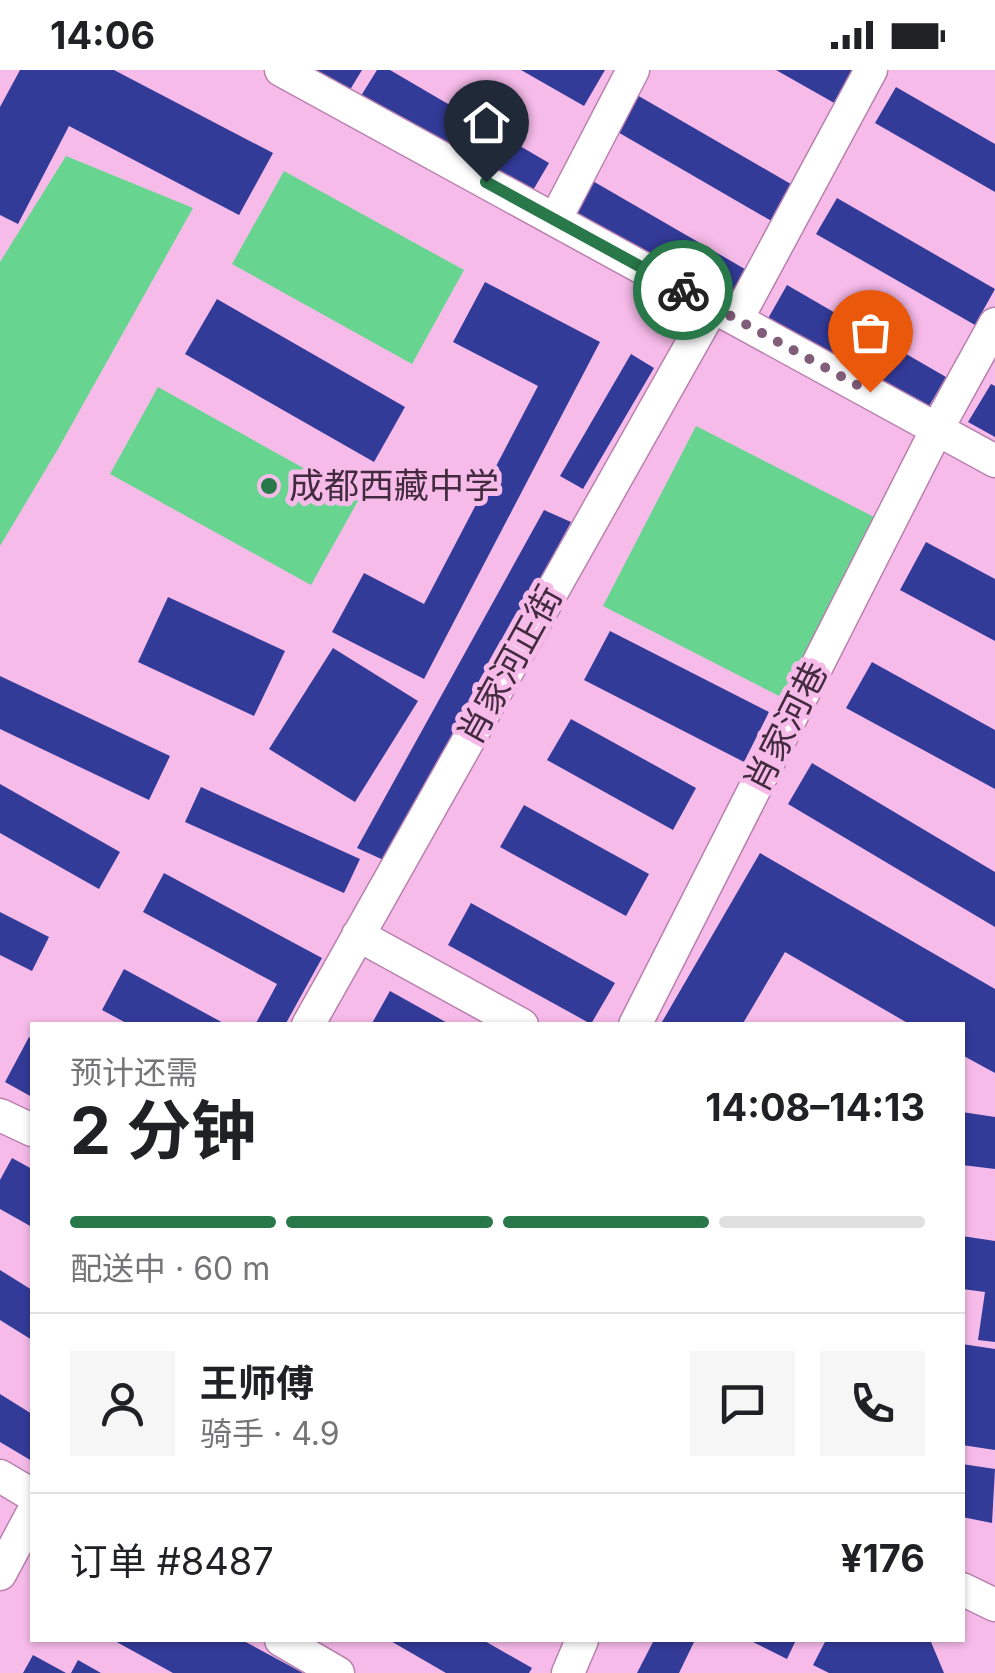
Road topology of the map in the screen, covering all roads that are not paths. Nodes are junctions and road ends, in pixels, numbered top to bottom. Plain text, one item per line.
1 (281, 70) edge
2 (633, 70) edge
3 (872, 70) edge
4 (554, 220) junction
5 (725, 313) junction
6 (995, 324) edge
7 (937, 429) junction
8 (995, 461) edge
9 (358, 936) junction
10 (310, 1022) edge
11 (516, 1022) edge
12 (637, 1022) edge
13 (0, 1114) edge
14 (30, 1129) edge
15 (0, 1476) edge
16 (30, 1494) edge
17 (30, 1518) edge
18 (0, 1574) edge
19 (965, 1590) edge
20 (995, 1605) edge
21 (284, 1642) edge
22 (581, 1642) edge
23 (338, 1673) edge
24 (568, 1673) edge

1 - 4 street
2 - 4 street
3 - 5 street, 肖家河正街
4 - 5 street
5 - 7 street
5 - 9 street, 肖家河正街
6 - 7 street, 肖家河巷
7 - 8 street
7 - 12 street, 肖家河巷
9 - 10 street, 肖家河正街
9 - 11 street
13 - 14 street
15 - 16 street
17 - 18 street
19 - 20 street
21 - 23 street
22 - 24 street

